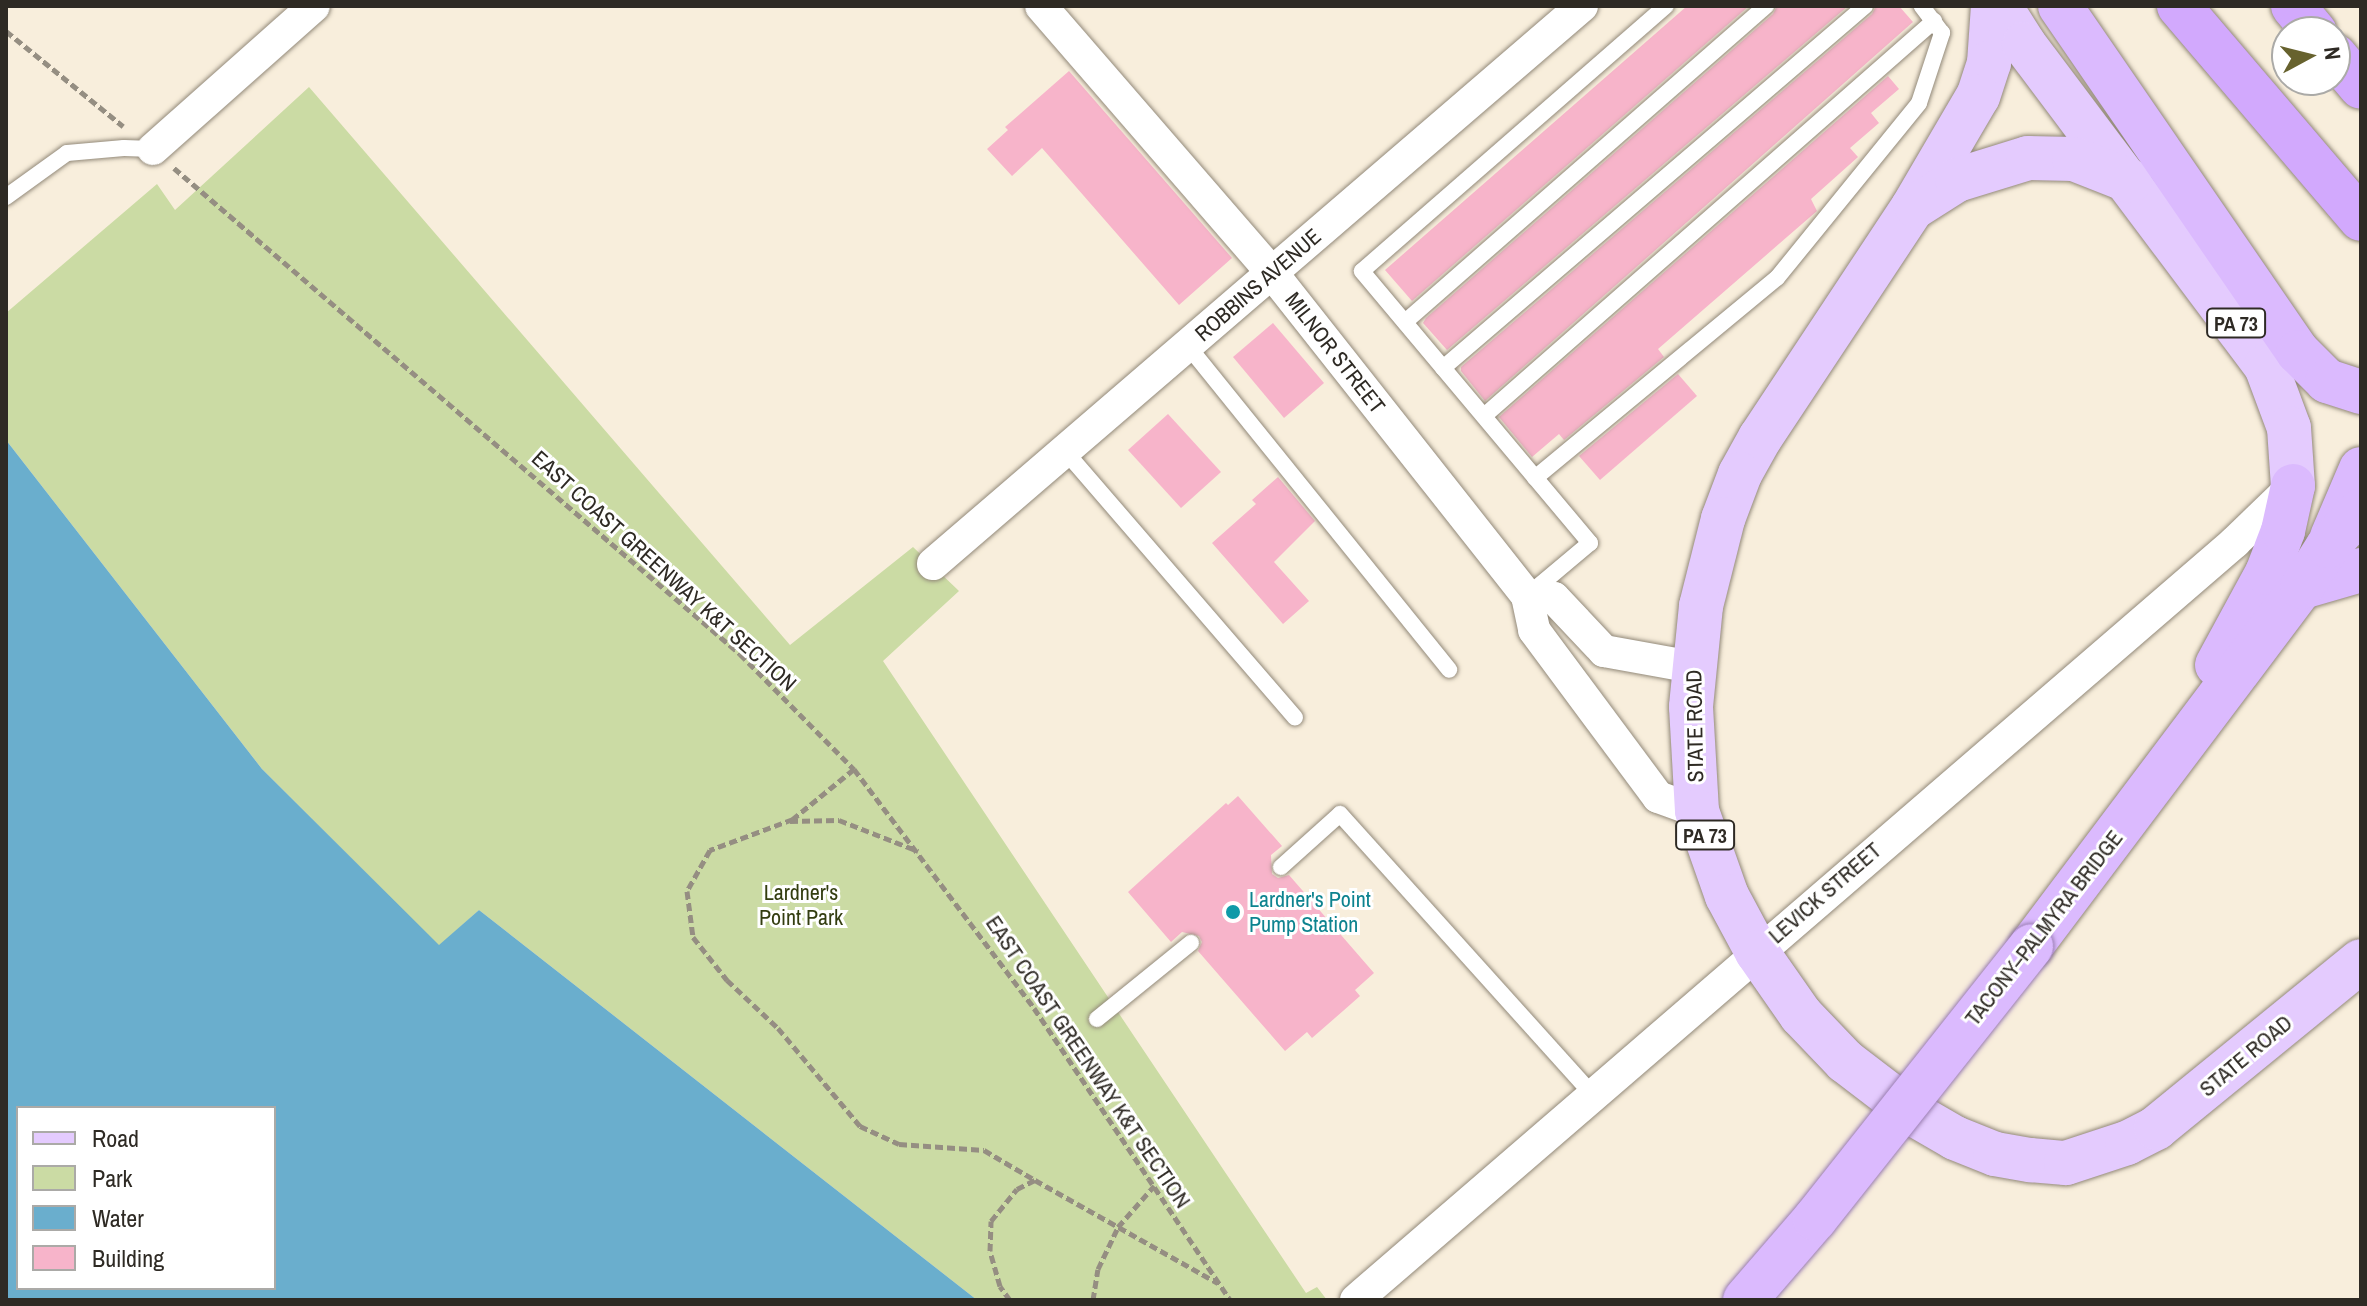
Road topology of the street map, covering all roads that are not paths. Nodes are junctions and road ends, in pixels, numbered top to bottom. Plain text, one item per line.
1 (314, 6) edge
2 (1582, 6) edge
3 (1666, 6) edge
4 (1766, 6) edge
5 (1865, 6) edge
6 (1922, 6) edge
7 (1993, 6) edge
8 (2000, 6) edge
9 (2060, 6) edge
10 (2179, 6) edge
11 (1053, 14) edge
12 (1934, 21) junction
13 (163, 158) joint
14 (2130, 181) junction
15 (6, 197) edge
16 (1913, 207) junction
17 (2361, 219) edge
18 (1272, 273) junction
19 (1405, 322) junction
20 (1188, 346) junction
21 (1443, 368) junction
22 (2361, 392) edge
23 (1484, 416) junction
24 (1065, 451) junction
25 (2361, 469) edge
26 (1535, 478) junction
27 (2293, 486) junction
28 (2361, 510) edge
29 (2345, 558) edge
30 (933, 564) dead end
31 (1527, 596) junction
32 (1693, 667) junction
33 (1449, 670) dead end
34 (1295, 717) dead end
35 (2158, 781) junction
36 (1697, 811) junction
37 (1281, 867) dead end
38 (1191, 943) dead end
39 (1757, 952) junction
40 (2361, 961) edge
41 (1097, 1019) dead end
42 (1593, 1095) junction
43 (1356, 1300) edge
44 (1745, 1300) edge

1 - 13 street
2 - 18 street, ROBBINS AVENUE
3 - 19 lane
4 - 19 lane
5 - 21 lane
6 - 12 lane
7 - 16 main road, STATE ROAD
8 - 14 main road
9 - 22 highway
10 - 17 highway
11 - 18 street, MILNOR STREET
12 - 23 lane
12 - 26 lane
13 - 15 lane
14 - 16 main road, PA 73
14 - 27 main road, PA 73
16 - 32 main road, STATE ROAD / PA 73
18 - 20 street, ROBBINS AVENUE
18 - 31 street, MILNOR STREET
19 - 21 lane
20 - 24 street, ROBBINS AVENUE
20 - 33 lane
21 - 23 lane
23 - 26 lane
24 - 30 street, ROBBINS AVENUE
24 - 34 lane
25 - 29 highway
26 - 31 lane
27 - 35 highway, PA 73
27 - 39 street, LEVICK STREET
28 - 29 highway
29 - 35 highway, TACONY–PALMYRA BRIDGE / PA 73
31 - 32 street
31 - 36 street, MILNOR STREET
32 - 36 main road, STATE ROAD / PA 73
35 - 44 highway, TACONY–PALMYRA BRIDGE / PA 73, bridge
36 - 39 main road, STATE ROAD / PA 73
37 - 42 lane
38 - 41 lane
39 - 40 main road, STATE ROAD / PA 73
39 - 42 street, LEVICK STREET
42 - 43 street, LEVICK STREET

